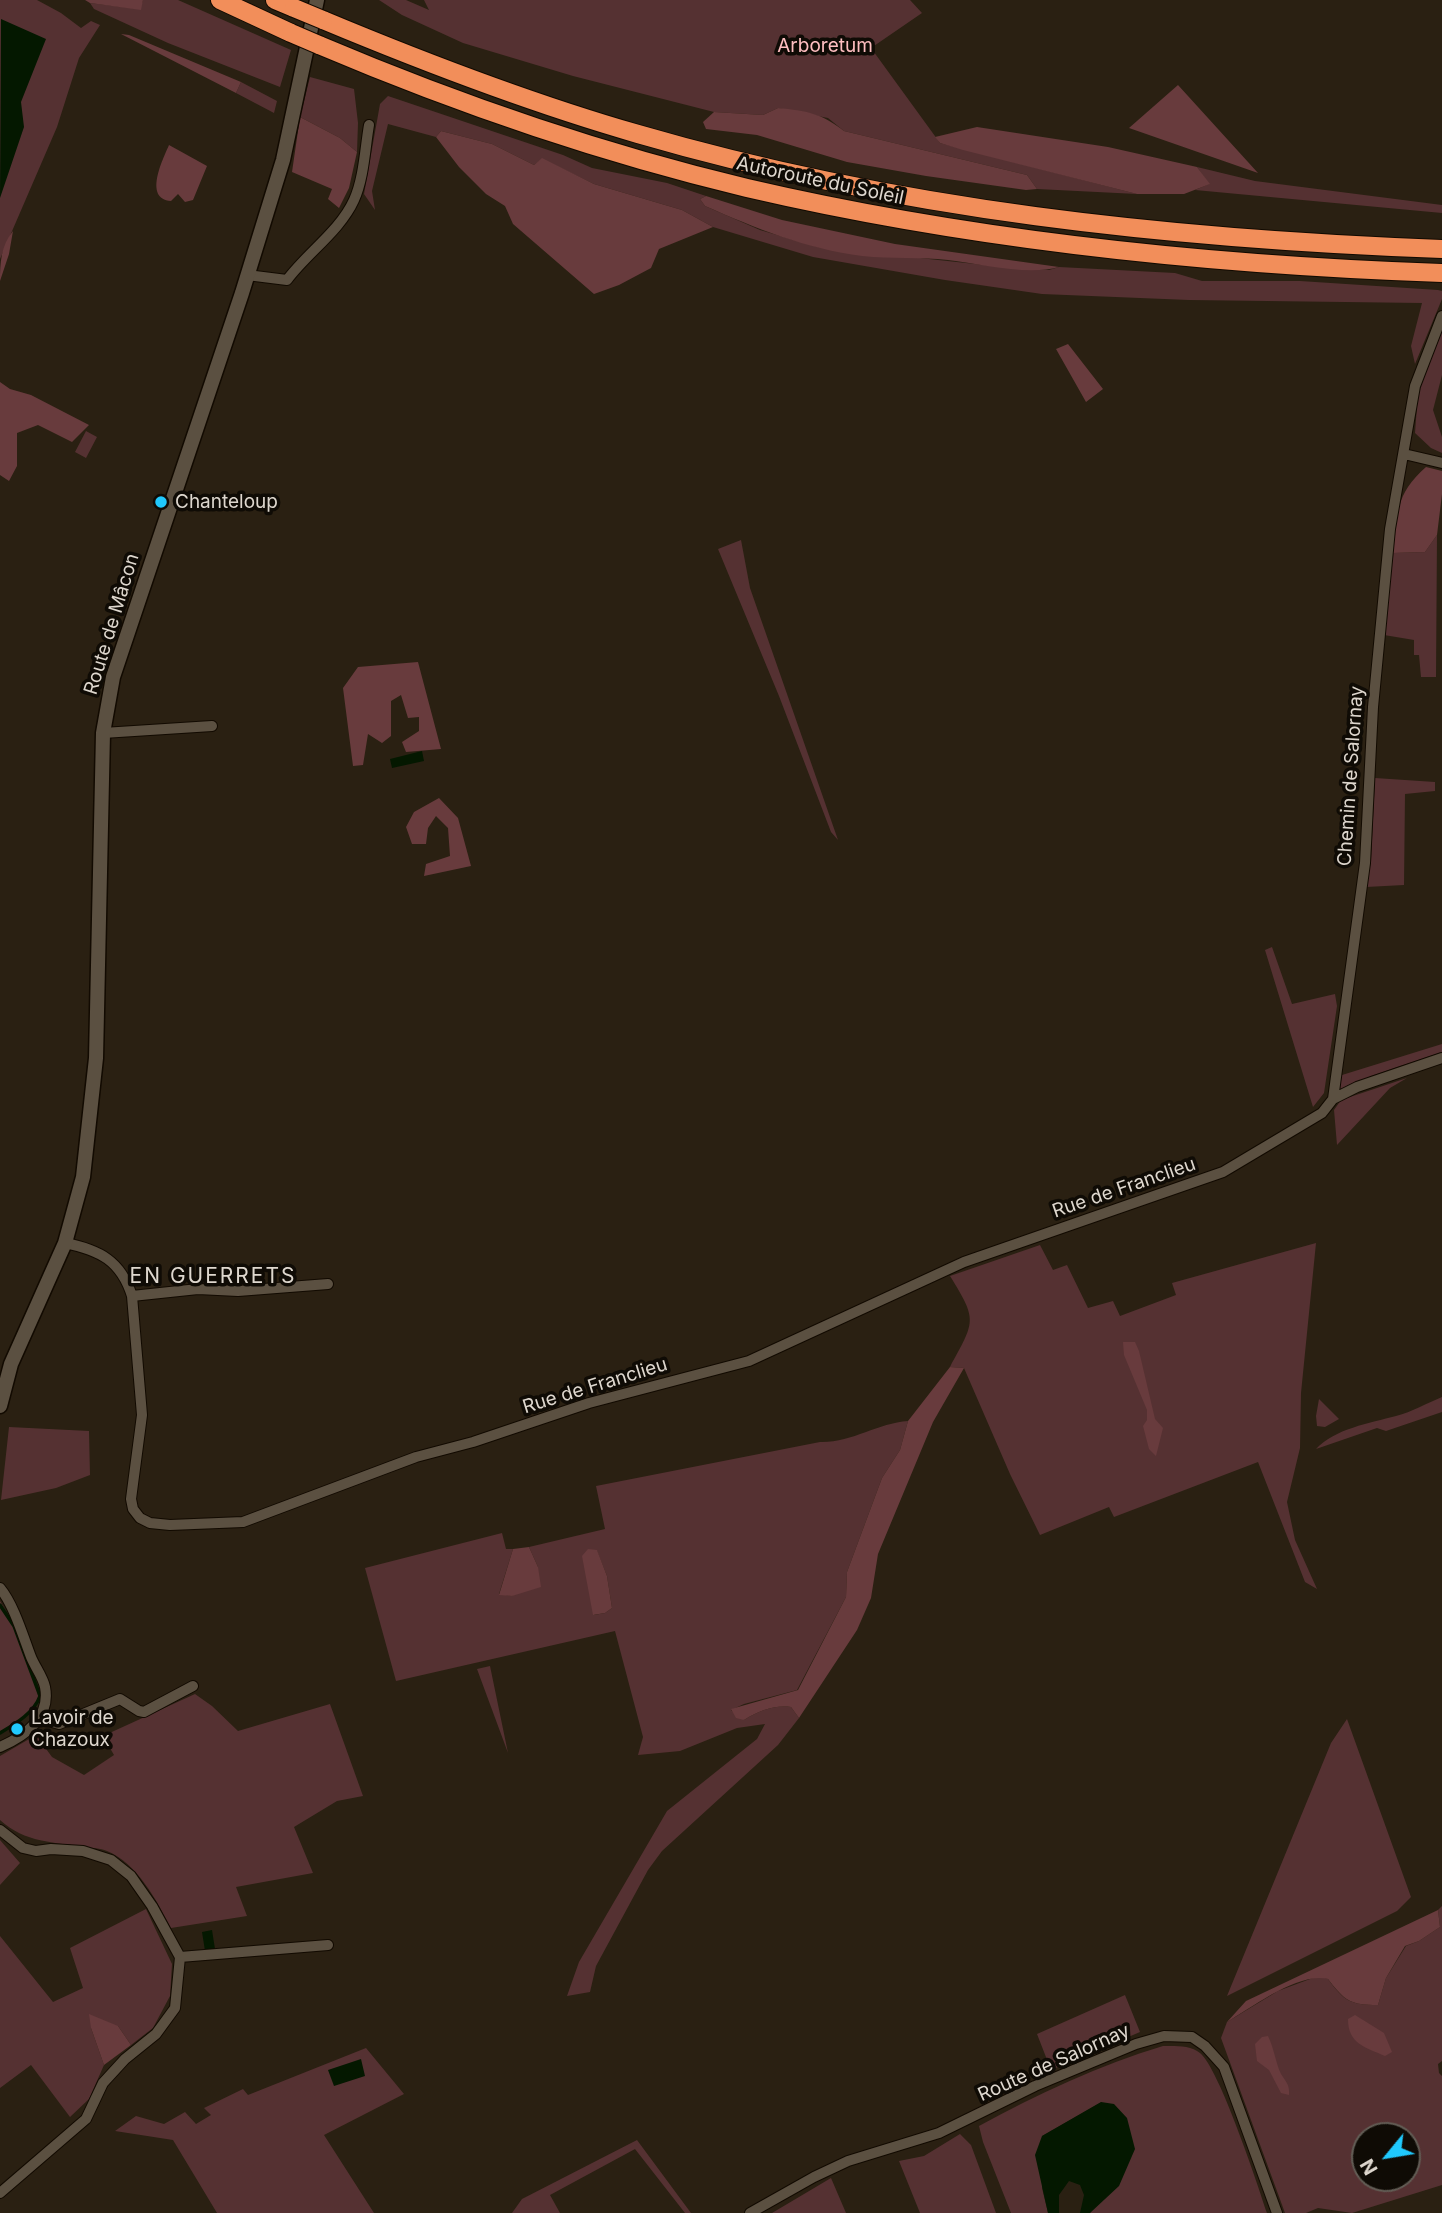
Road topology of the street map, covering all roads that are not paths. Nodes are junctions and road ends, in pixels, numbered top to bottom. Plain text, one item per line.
1 (220, 0) edge
2 (275, 0) edge
3 (317, 0) edge
4 (318, 32) junction
5 (369, 125) dead end
6 (1442, 249) edge
7 (1442, 273) edge
8 (247, 275) junction
9 (1442, 316) edge
10 (1404, 454) junction
11 (1442, 463) edge
12 (212, 726) dead end
13 (103, 733) junction
14 (1442, 1058) edge
15 (1333, 1099) junction
16 (65, 1244) junction
17 (328, 1284) dead end
18 (132, 1296) junction
19 (0, 1406) edge
20 (0, 1588) edge
21 (192, 1686) dead end
22 (39, 1718) junction
23 (0, 1747) edge
24 (0, 1830) edge
25 (328, 1945) dead end
26 (180, 1957) junction
27 (0, 2193) edge
28 (750, 2213) edge
29 (1277, 2213) edge

1 - 4 highway, Autoroute du Soleil, bridge
2 - 4 highway, Autoroute du Soleil, bridge
3 - 4 street, Route de Mâcon
4 - 6 highway, Autoroute du Soleil
4 - 7 highway, Autoroute du Soleil
4 - 8 street, Route de Mâcon
5 - 8 street
8 - 13 street, Route de Mâcon
9 - 10 street, Chemin de Salornay
10 - 11 street
10 - 15 street, Chemin de Salornay
12 - 13 street
13 - 16 street, Route de Mâcon
14 - 15 street
15 - 18 street, Rue de Franclieu
16 - 18 street, Rue de Franclieu
16 - 19 street, Route de Mâcon
17 - 18 street
20 - 22 street
21 - 22 street
22 - 23 street
24 - 26 street
25 - 26 street
26 - 27 street
28 - 29 street, Route de Salornay

